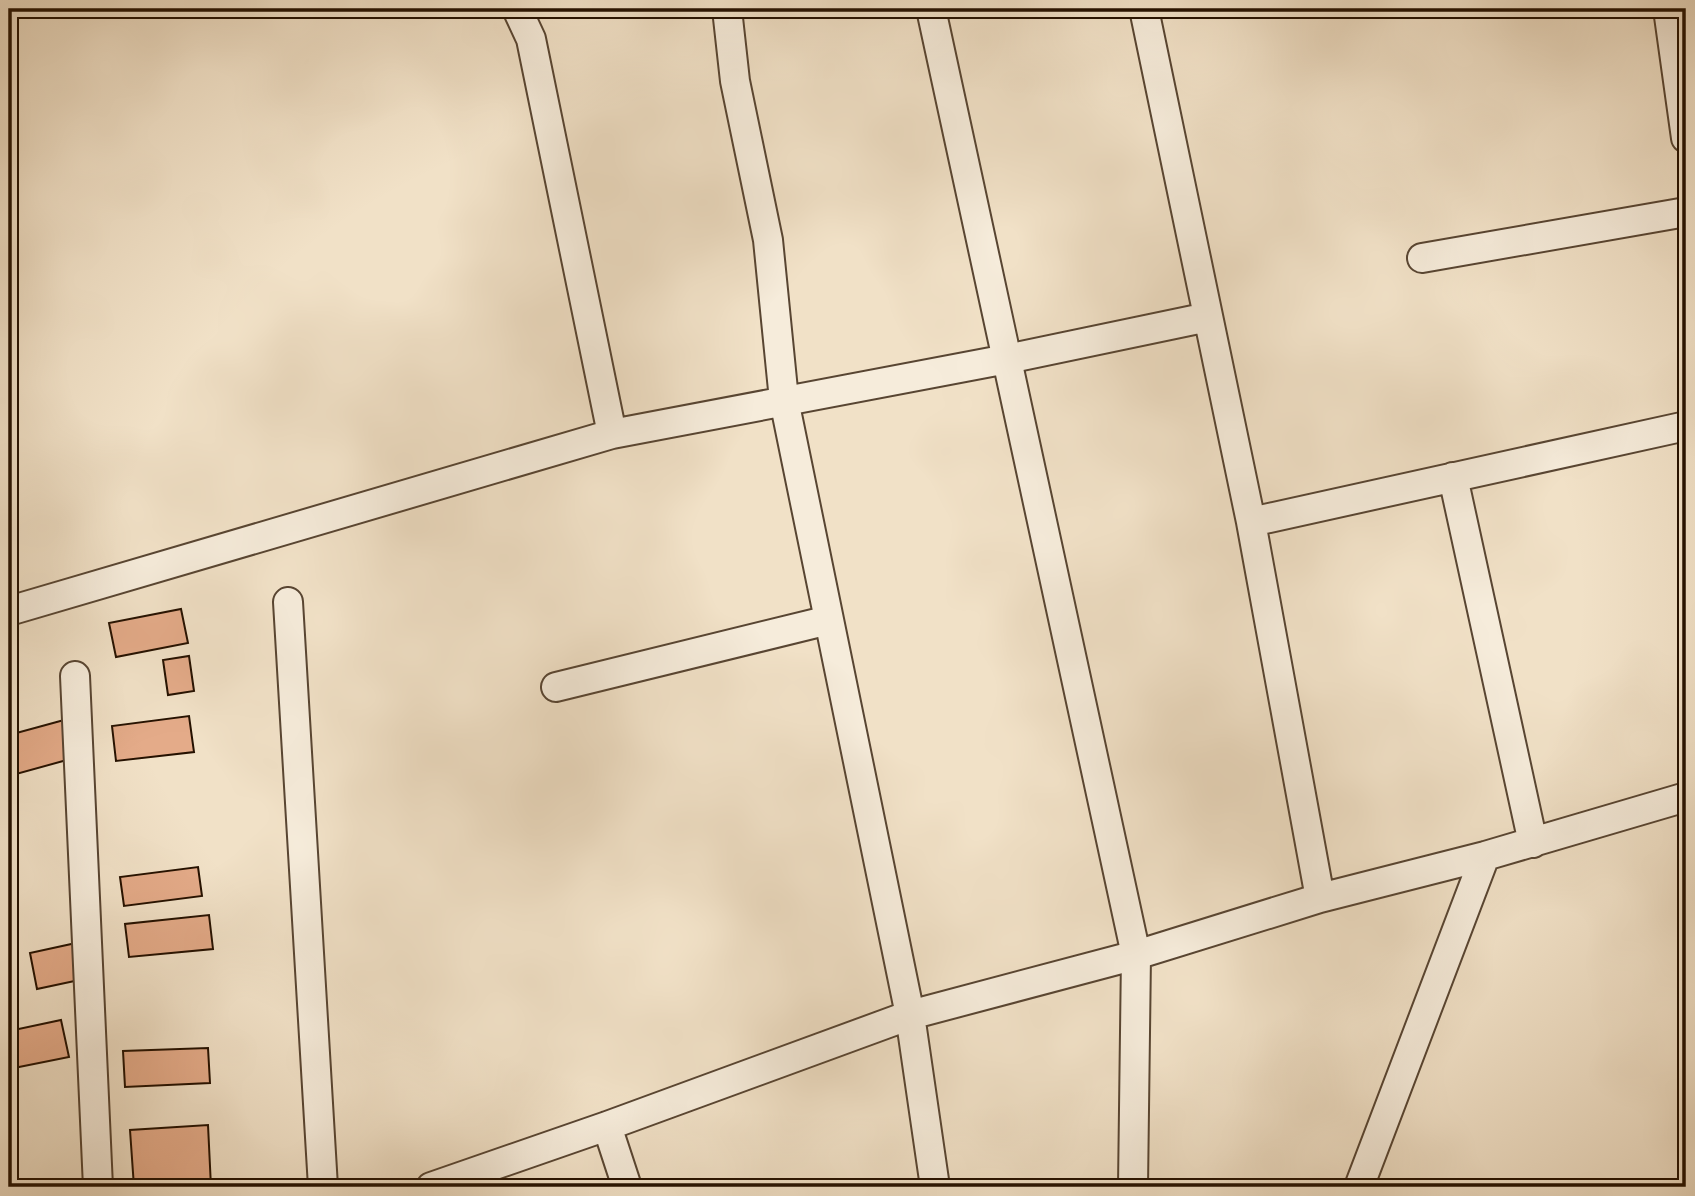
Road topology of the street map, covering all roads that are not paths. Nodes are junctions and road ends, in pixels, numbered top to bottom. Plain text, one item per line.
1 (517, 9) edge
2 (727, 9) edge
3 (931, 9) edge
4 (1144, 9) edge
5 (1668, 9) edge
6 (1682, 77) edge
7 (1686, 138) edge
8 (1686, 212) edge
9 (1422, 258) dead end
10 (1208, 317) junction
11 (1007, 359) junction
12 (784, 400) junction
13 (1686, 426) edge
14 (612, 434) junction
15 (1453, 477) junction
16 (1251, 522) junction
17 (288, 602) dead end
18 (9, 611) edge
19 (829, 620) junction
20 (75, 676) dead end
21 (556, 687) dead end
22 (1686, 797) edge
23 (1533, 843) junction
24 (1485, 856) junction
25 (1320, 898) junction
26 (1136, 955) junction
27 (910, 1015) junction
28 (607, 1126) junction
29 (98, 1187) edge
30 (323, 1187) edge
31 (431, 1187) edge
32 (627, 1187) edge
33 (935, 1187) edge
34 (1133, 1187) edge
35 (1359, 1187) edge

1 - 14 street
2 - 12 street
3 - 11 street
4 - 10 street
5 - 6 street
6 - 7 street
8 - 9 street
10 - 11 street
10 - 16 street
11 - 12 street
11 - 26 street
12 - 14 street
12 - 19 street
13 - 15 street
14 - 18 street
15 - 16 street
15 - 23 street
16 - 25 street
17 - 30 street
19 - 21 street
19 - 27 street
20 - 29 street
22 - 23 street
23 - 24 street
24 - 25 street
24 - 35 street
25 - 26 street
26 - 27 street
26 - 34 street
27 - 28 street
27 - 33 street
28 - 31 street
28 - 32 street

